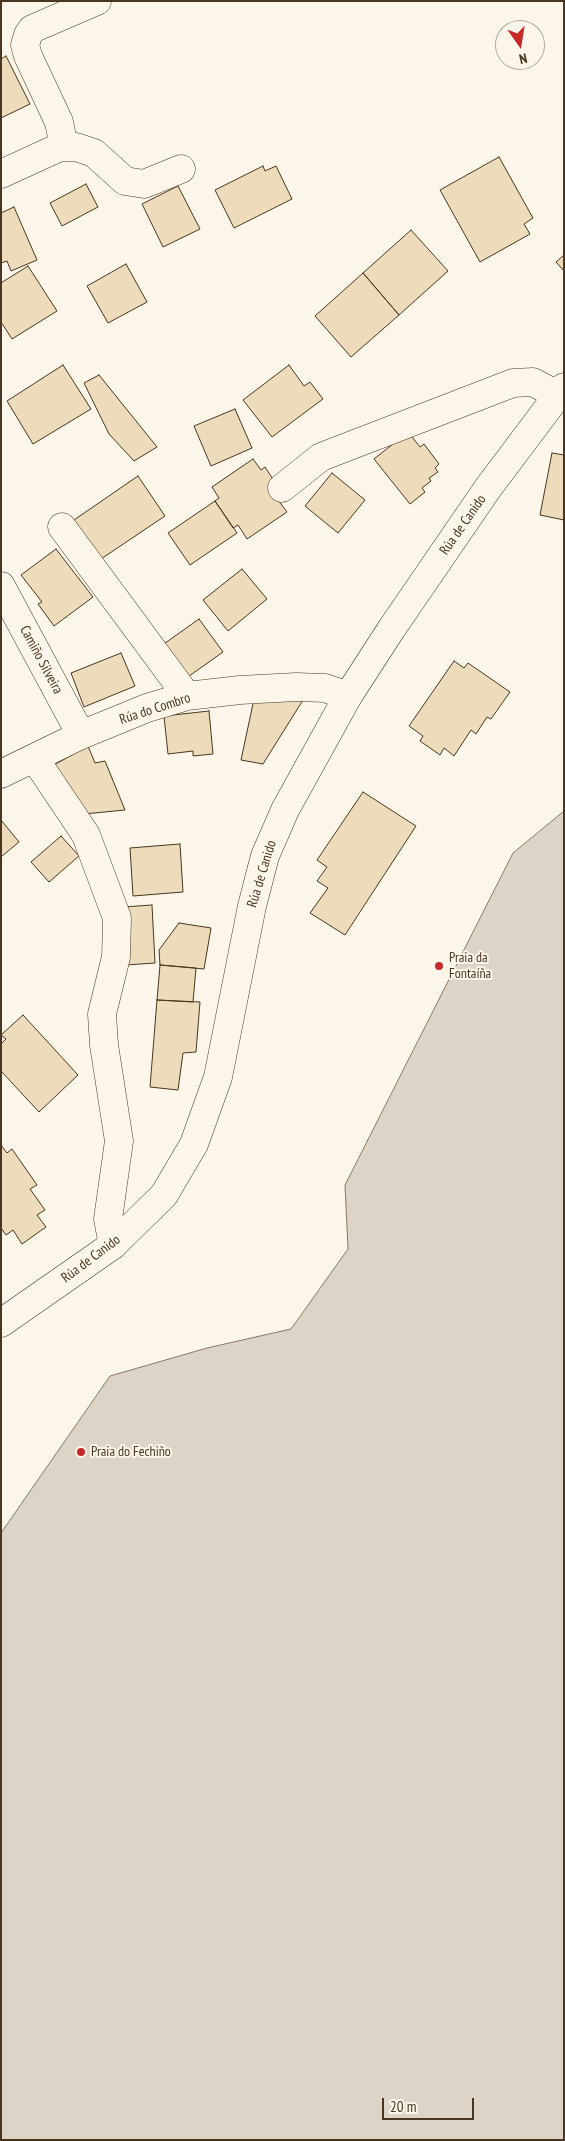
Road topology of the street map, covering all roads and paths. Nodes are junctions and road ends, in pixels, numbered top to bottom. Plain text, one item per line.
1 (97, 1) edge
2 (60, 147) junction
3 (181, 169) dead end
4 (1, 174) edge
5 (560, 391) edge
6 (282, 488) dead end
7 (62, 527) dead end
8 (1, 586) edge
9 (187, 696) junction
10 (348, 696) junction
11 (82, 735) junction
12 (35, 759) junction
13 (1, 774) edge
14 (113, 1245) junction
15 (1, 1323) edge

1 - 2 street
2 - 3 street
2 - 4 street
5 - 6 street
5 - 10 street, Rúa de Canido
7 - 9 street
8 - 11 street, Camiño Silveira
9 - 10 street, Rúa do Combro
9 - 11 street, Rúa do Combro
10 - 14 street, Rúa de Canido
11 - 12 street, Rúa do Combro
12 - 13 street, Rúa do Combro
12 - 14 street
14 - 15 street, Rúa de Canido

